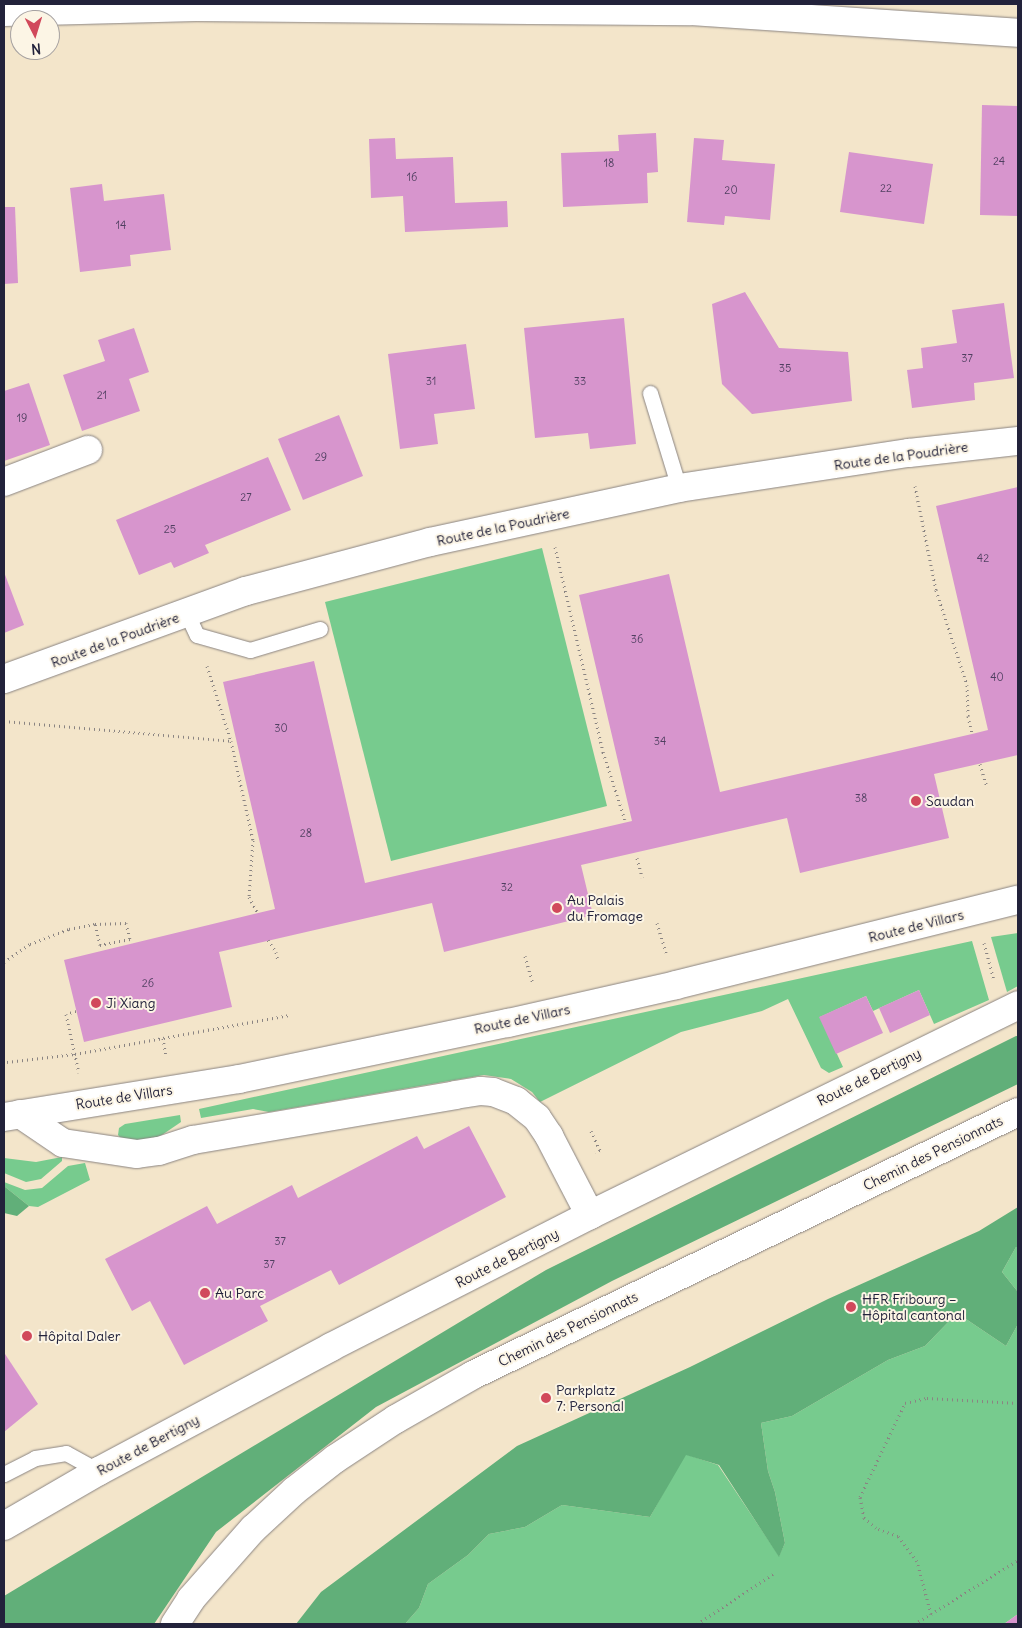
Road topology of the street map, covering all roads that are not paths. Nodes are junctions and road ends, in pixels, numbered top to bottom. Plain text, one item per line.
1 (4, 12) edge
2 (1018, 33) edge
3 (650, 393) dead end
4 (1018, 441) edge
5 (88, 450) dead end
6 (4, 482) edge
7 (679, 488) junction
8 (192, 624) junction
9 (320, 629) dead end
10 (4, 679) edge
11 (1018, 900) edge
12 (1018, 1005) edge
13 (1018, 1112) edge
14 (12, 1116) edge
15 (590, 1215) junction
16 (99, 1471) junction
17 (4, 1474) edge
18 (4, 1526) edge
19 (175, 1624) edge

1 - 2 street
3 - 7 lane
4 - 7 street, Route de la Poudrière
5 - 6 street
7 - 8 street, Route de la Poudrière
8 - 9 lane
8 - 10 street, Route de la Poudrière
11 - 14 street, Route de Villars
12 - 15 street, Route de Bertigny
13 - 19 street, Chemin des Pensionnats
14 - 15 street, Route de Villars
15 - 16 street, Route de Bertigny
16 - 17 lane
16 - 18 street, Route de Bertigny

